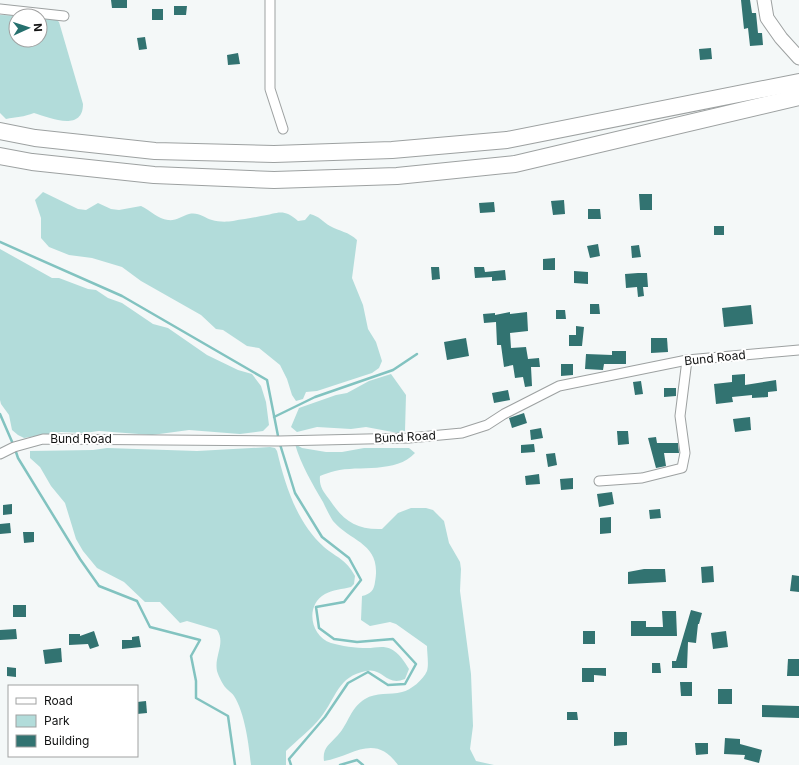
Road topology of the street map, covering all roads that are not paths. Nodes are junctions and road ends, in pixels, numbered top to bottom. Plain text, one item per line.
1 (270, 0) edge
2 (764, 0) edge
3 (0, 9) edge
4 (64, 16) dead end
5 (799, 58) edge
6 (799, 82) edge
7 (799, 97) edge
8 (283, 129) dead end
9 (0, 132) edge
10 (0, 156) edge
11 (799, 350) edge
12 (687, 360) junction
13 (0, 454) edge
14 (599, 481) dead end

1 - 8 street
2 - 5 main road
3 - 4 street
6 - 9 highway
7 - 10 highway
11 - 12 street, Bund Road
12 - 13 street, Bund Road
12 - 14 street

